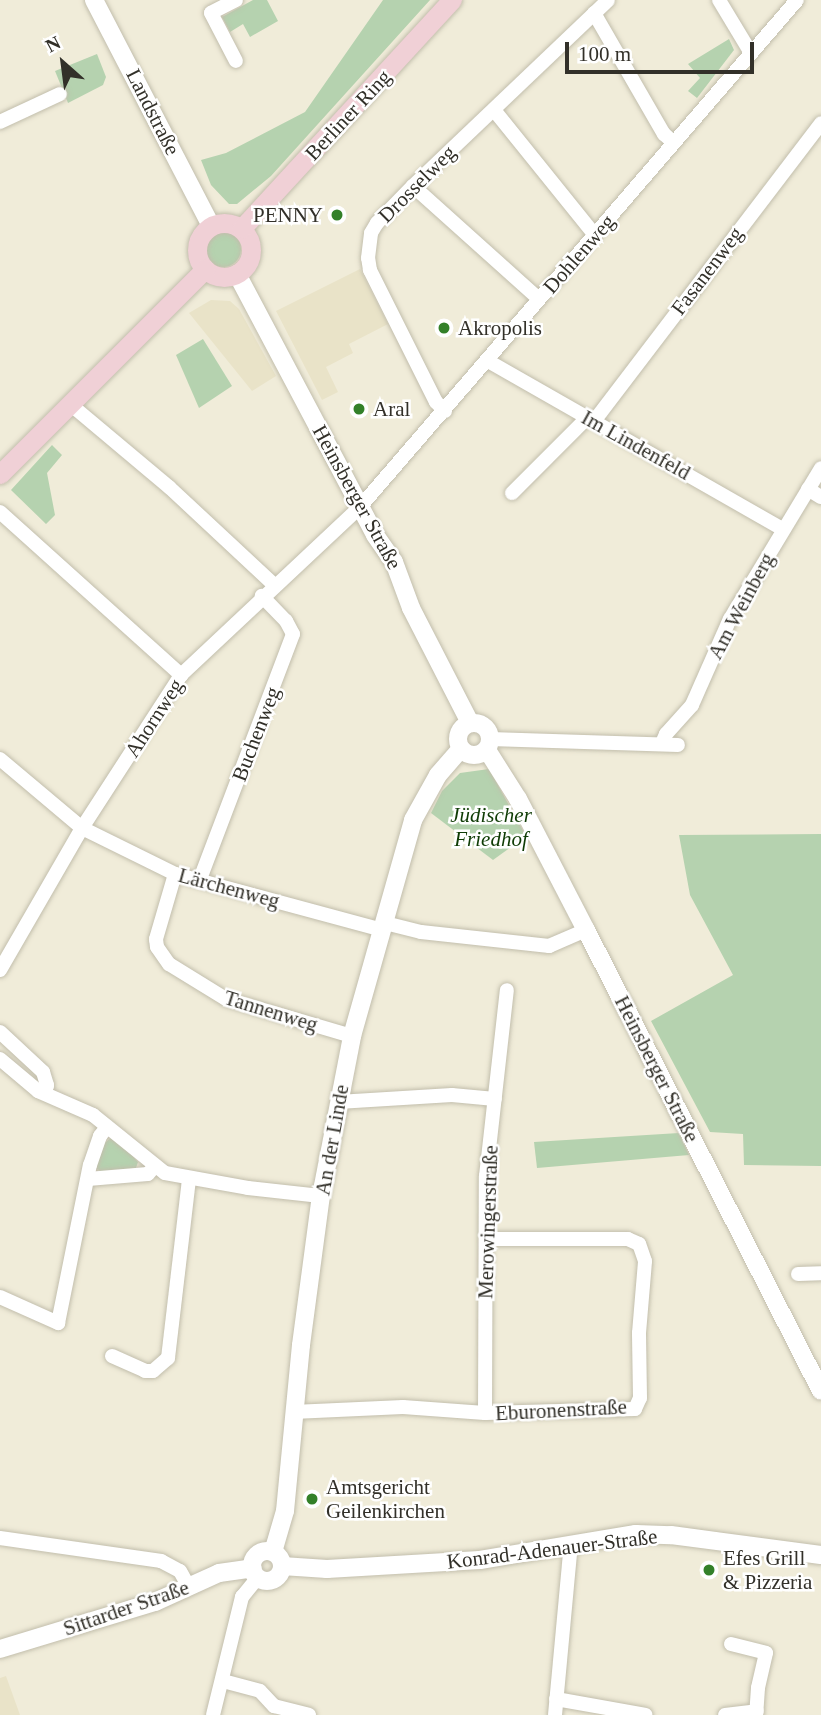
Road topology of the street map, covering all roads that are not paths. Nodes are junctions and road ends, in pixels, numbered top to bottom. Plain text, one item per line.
1 (94, 0) edge
2 (236, 0) edge
3 (453, 0) edge
4 (608, 0) edge
5 (719, 0) edge
6 (797, 0) edge
7 (594, 13) junction
8 (751, 53) junction
9 (236, 61) dead end
10 (60, 94) dead end
11 (494, 110) junction
12 (0, 122) edge
13 (821, 123) edge
14 (674, 143) junction
15 (413, 186) junction
16 (211, 226) junction
17 (242, 228) junction
18 (595, 235) junction
19 (205, 269) junction
20 (237, 274) junction
21 (539, 299) junction
22 (488, 361) junction
23 (70, 404) junction
24 (445, 411) junction
25 (591, 419) junction
26 (821, 468) edge
27 (0, 474) edge
28 (512, 493) dead end
29 (814, 493) edge
30 (360, 507) junction
31 (0, 512) edge
32 (783, 529) junction
33 (274, 585) junction
34 (262, 596) junction
35 (181, 675) junction
36 (470, 723) junction
37 (662, 743) junction
38 (489, 744) junction
39 (678, 745) dead end
40 (461, 749) junction
41 (0, 759) edge
42 (82, 828) junction
43 (175, 874) junction
44 (200, 879) junction
45 (384, 927) junction
46 (586, 930) junction
47 (0, 970) edge
48 (508, 990) dead end
49 (0, 1032) edge
50 (352, 1036) junction
51 (0, 1059) edge
52 (45, 1093) junction
53 (495, 1099) junction
54 (338, 1102) junction
55 (107, 1127) junction
56 (155, 1166) junction
57 (88, 1179) junction
58 (189, 1179) junction
59 (321, 1196) junction
60 (487, 1239) junction
61 (798, 1273) dead end
62 (821, 1273) edge
63 (0, 1297) edge
64 (112, 1356) dead end
65 (821, 1391) edge
66 (293, 1412) junction
67 (485, 1413) junction
68 (0, 1538) edge
69 (571, 1544) junction
70 (821, 1555) edge
71 (278, 1559) junction
72 (256, 1573) junction
73 (189, 1587) junction
74 (731, 1644) dead end
75 (0, 1649) edge
76 (223, 1681) junction
77 (556, 1699) junction
78 (756, 1713) edge
79 (213, 1715) edge
80 (309, 1715) edge
81 (555, 1715) edge
82 (646, 1715) edge
83 (725, 1715) edge

1 - 16 street, Landstraße
2 - 9 street
3 - 17 main road, Berliner Ring
4 - 7 street, Drosselweg
5 - 8 street
6 - 8 street, Dohlenweg
7 - 11 street, Drosselweg
7 - 14 street
8 - 14 street, Dohlenweg
10 - 12 street
11 - 15 street, Drosselweg
11 - 18 street
13 - 25 street, Fasanenweg
14 - 18 street, Dohlenweg
15 - 21 street
15 - 24 street, Drosselweg
16 - 17 main road
16 - 19 main road
17 - 20 main road
18 - 21 street, Dohlenweg
19 - 20 main road
19 - 23 main road
20 - 30 street, Heinsberger Straße
21 - 22 street, Dohlenweg
22 - 24 street, Dohlenweg
22 - 25 street, Im Lindenfeld
23 - 27 main road
23 - 33 street
24 - 30 street, Dohlenweg
25 - 28 street, Fasanenweg
25 - 32 street, Im Lindenfeld
26 - 29 street, Am Weinberg
29 - 32 street, Am Weinberg
30 - 33 street, Ahornweg
30 - 36 street, Heinsberger Straße
31 - 35 street
32 - 37 street, Am Weinberg
33 - 34 street, Ahornweg
34 - 35 street, Ahornweg
34 - 44 street, Buchenweg
35 - 42 street, Ahornweg
36 - 38 street, Heinsberger Straße
36 - 40 street
37 - 38 street
37 - 39 street
38 - 40 street
38 - 46 street, Heinsberger Straße
40 - 45 street, An der Linde
41 - 42 street, Lärchenweg
42 - 43 street, Lärchenweg
42 - 47 street, Ahornweg
43 - 44 street, Lärchenweg
43 - 50 street, Tannenweg
44 - 45 street, Lärchenweg
45 - 46 street, Lärchenweg
45 - 50 street, An der Linde
46 - 65 street, Heinsberger Straße
48 - 53 street, Merowingerstraße
49 - 52 street
50 - 54 street, An der Linde
51 - 52 street
52 - 55 street
53 - 54 street
53 - 60 street, Merowingerstraße
54 - 59 street, An der Linde
55 - 56 street
55 - 57 street
56 - 57 street
56 - 58 street
57 - 63 street
58 - 59 street
58 - 64 street
59 - 66 street, An der Linde
60 - 67 street, Merowingerstraße
60 - 67 street, Eburonenstraße
61 - 62 street
66 - 67 street, Eburonenstraße
66 - 71 street, An der Linde
68 - 73 street
69 - 70 street, Konrad-Adenauer-Straße
69 - 71 street, Konrad-Adenauer-Straße
69 - 77 street
71 - 72 street
71 - 72 street, Konrad-Adenauer-Straße
72 - 73 street, Sittarder Straße
72 - 76 street
73 - 75 street, Sittarder Straße
74 - 78 street
76 - 79 street
76 - 80 street
77 - 81 street
77 - 82 street
78 - 83 street

